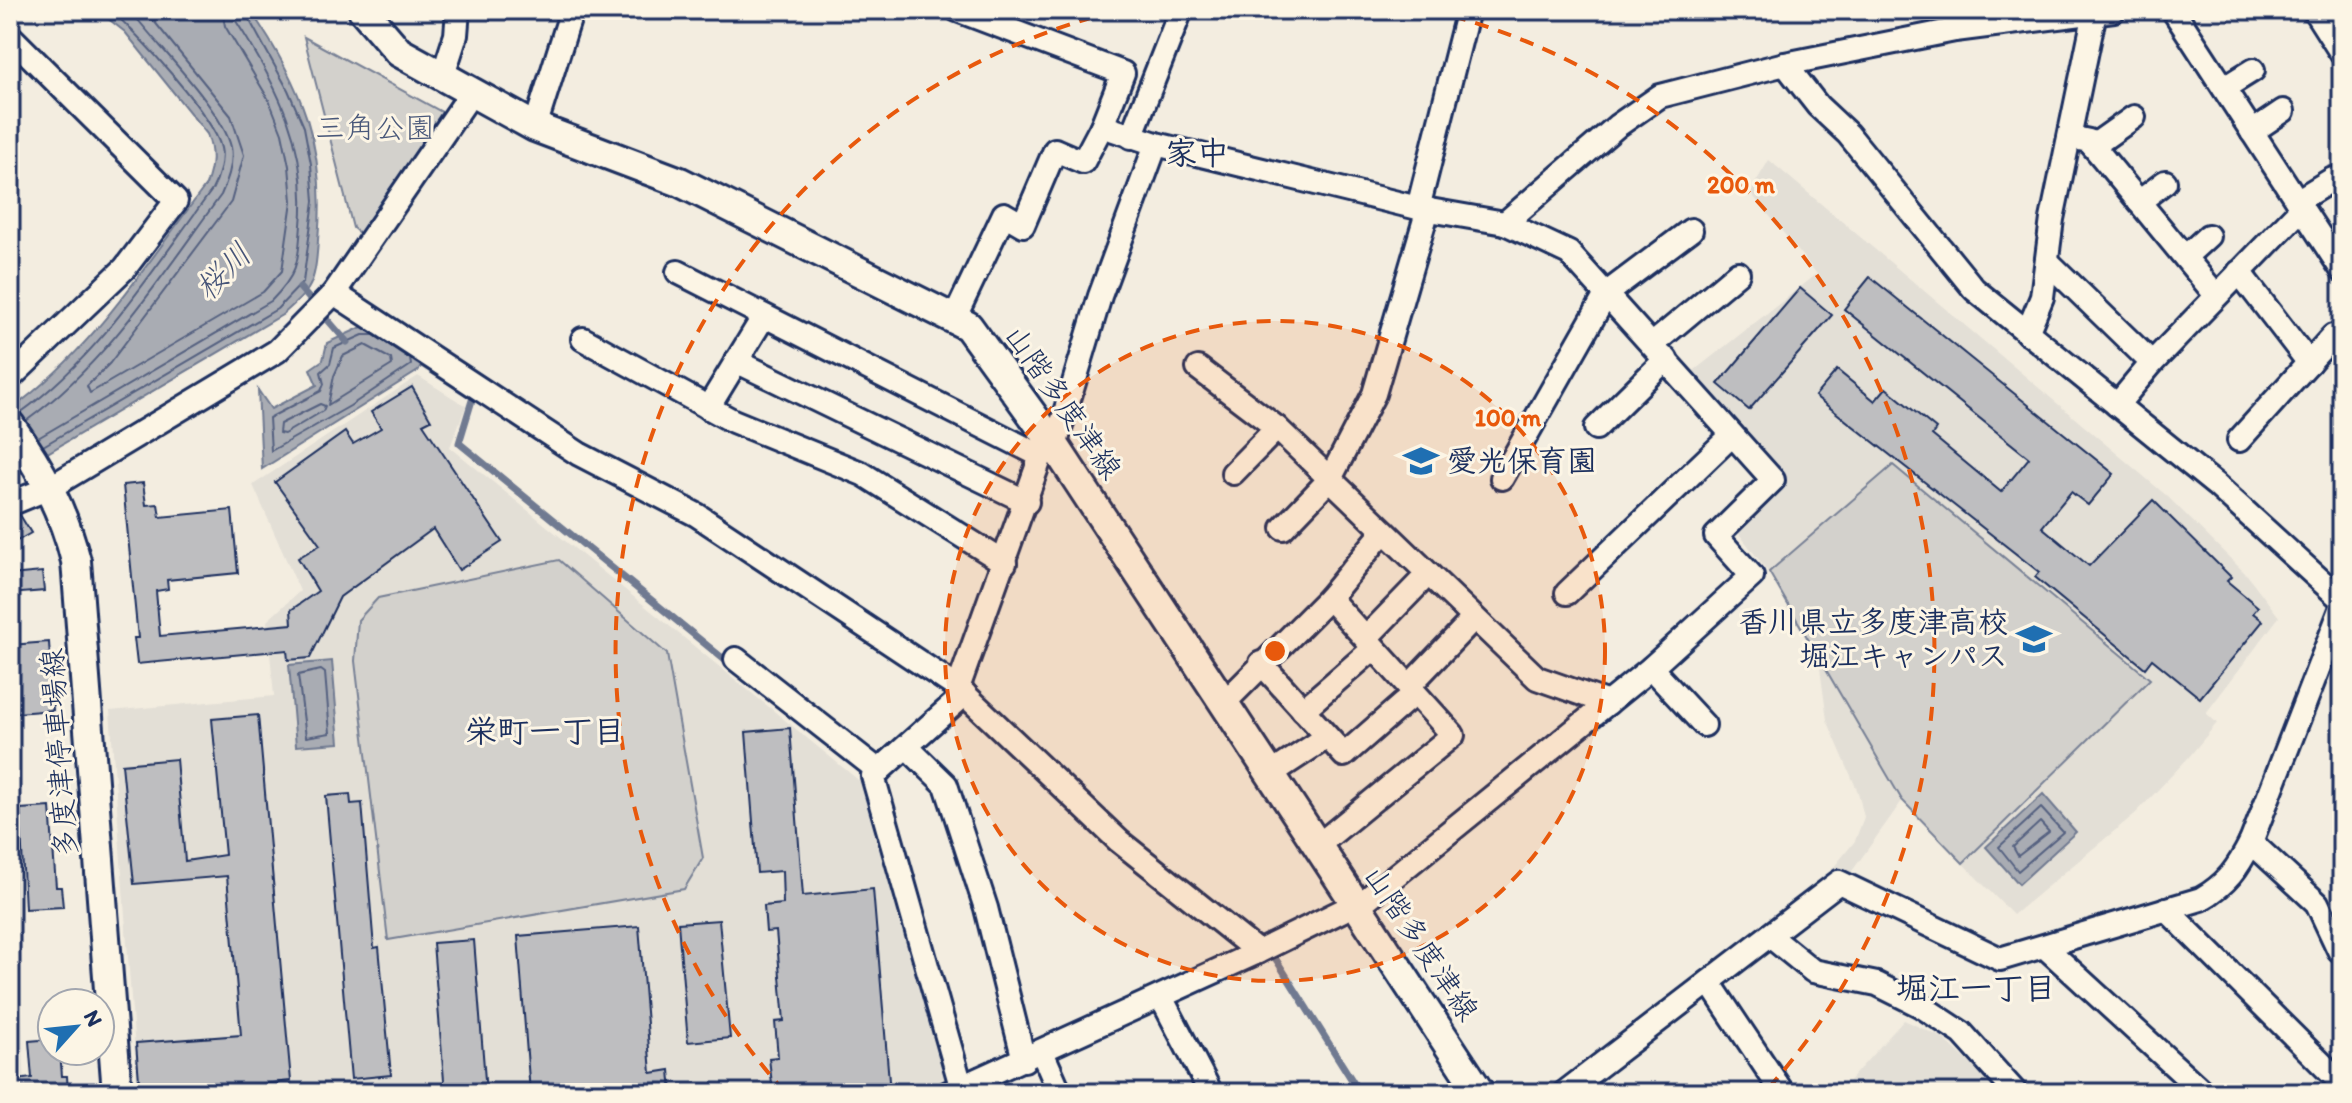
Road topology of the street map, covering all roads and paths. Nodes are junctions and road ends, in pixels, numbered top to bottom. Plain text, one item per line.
1 (363, 10) edge
2 (458, 10) edge
3 (572, 10) edge
4 (957, 10) edge
5 (1181, 10) edge
6 (1468, 10) edge
7 (2173, 10) edge
8 (2314, 10) edge
9 (2104, 11) edge
10 (10, 36) edge
11 (2342, 54) edge
12 (1785, 64) junction
13 (2253, 70) dead end
14 (443, 75) junction
15 (2224, 88) junction
16 (472, 92) junction
17 (2283, 111) dead end
18 (2134, 117) dead end
19 (1102, 126) junction
20 (535, 127) junction
21 (2252, 132) junction
22 (1131, 137) junction
23 (2070, 137) junction
24 (1156, 144) junction
25 (2093, 146) junction
26 (2333, 179) dead end
27 (2165, 182) dead end
28 (2139, 202) junction
29 (2299, 205) junction
30 (1423, 209) junction
31 (1505, 223) junction
32 (1691, 230) dead end
33 (2208, 236) dead end
34 (2185, 257) junction
35 (2047, 261) junction
36 (2342, 270) edge
37 (678, 272) dead end
38 (2239, 272) junction
39 (1738, 273) dead end
40 (334, 293) junction
41 (1607, 293) junction
42 (2215, 294) junction
43 (764, 316) junction
44 (954, 319) junction
45 (2027, 333) junction
46 (2333, 336) dead end
47 (583, 339) dead end
48 (1659, 352) junction
49 (736, 361) junction
50 (2152, 363) junction
51 (2309, 363) junction
52 (1198, 368) dead end
53 (10, 378) edge
54 (2117, 405) junction
55 (708, 408) junction
56 (10, 425) edge
57 (1277, 428) junction
58 (1596, 428) dead end
59 (1732, 435) junction
60 (2239, 440) dead end
61 (1048, 451) junction
62 (1233, 473) dead end
63 (1502, 478) dead end
64 (47, 479) junction
65 (1330, 479) junction
66 (1027, 502) junction
67 (10, 504) edge
68 (1283, 528) dead end
69 (1384, 531) junction
70 (1005, 563) junction
71 (1428, 574) junction
72 (1567, 593) dead end
73 (1329, 598) junction
74 (2342, 600) edge
75 (2342, 607) edge
76 (1474, 618) junction
77 (1370, 643) junction
78 (736, 659) dead end
79 (1261, 663) junction
80 (1651, 668) junction
81 (1412, 690) junction
82 (962, 691) junction
83 (1608, 703) junction
84 (1223, 704) junction
85 (1303, 710) junction
86 (1704, 725) dead end
87 (1327, 737) junction
88 (907, 747) junction
89 (879, 771) junction
90 (1269, 775) junction
91 (2251, 842) junction
92 (1316, 847) junction
93 (1352, 903) junction
94 (2166, 909) junction
95 (1770, 936) junction
96 (2045, 947) junction
97 (2339, 950) dead end
98 (1258, 952) junction
99 (1709, 982) junction
100 (1161, 997) junction
101 (1033, 1056) junction
102 (2342, 1084) edge
103 (957, 1091) edge
104 (117, 1093) edge
105 (1060, 1093) edge
106 (1211, 1093) edge
107 (1480, 1093) edge
108 (1564, 1093) edge
109 (1783, 1093) edge
110 (2016, 1093) edge
111 (2204, 1093) edge

1 - 14 main road, 山階多度津線
2 - 14 street
3 - 20 street
4 - 19 street
5 - 22 street
6 - 30 street
7 - 15 street
8 - 11 street
9 - 12 street
9 - 23 street
10 - 53 street
12 - 31 street
12 - 45 street
13 - 15 street
14 - 16 main road, 山階多度津線
15 - 21 street
16 - 20 main road, 山階多度津線
16 - 40 street
17 - 21 street
18 - 25 street
19 - 22 street
19 - 44 street
20 - 44 main road, 山階多度津線
21 - 29 street
22 - 24 street
23 - 25 street
23 - 35 street
24 - 30 street
24 - 61 street
25 - 28 street
26 - 29 street
27 - 28 street
28 - 34 street
29 - 36 street
29 - 38 street
30 - 31 street
30 - 65 street
31 - 41 street
32 - 41 street
33 - 34 street
34 - 42 street
35 - 45 street
35 - 50 street
37 - 43 street
38 - 42 street
38 - 51 street
39 - 48 street
40 - 64 street
40 - 82 street
41 - 48 street
41 - 63 street
42 - 50 street
43 - 49 street
43 - 61 street
44 - 61 main road, 山階多度津線
45 - 54 street
46 - 51 street
47 - 55 street
48 - 58 street
48 - 59 street
49 - 55 street
49 - 66 street
50 - 54 street
51 - 60 street
52 - 57 street
54 - 74 street
55 - 70 street
56 - 64 main road, 多度津停車場線
57 - 62 street
57 - 65 street
59 - 72 street
59 - 80 street
61 - 66 street
61 - 84 main road, 山階多度津線
64 - 67 street
64 - 104 main road, 多度津停車場線
65 - 68 street
65 - 69 street
66 - 70 street
69 - 71 street
69 - 73 street
70 - 82 street
71 - 76 street
71 - 77 street
73 - 77 street
73 - 79 street
75 - 91 street
76 - 81 street
76 - 83 street
77 - 81 street
77 - 85 street
78 - 89 street
79 - 84 street
79 - 85 street
80 - 83 street
80 - 86 street
81 - 87 street
81 - 92 street
82 - 88 street
82 - 98 street
83 - 93 street
84 - 90 main road, 山階多度津線
85 - 87 street
87 - 90 street
88 - 89 street
88 - 101 street
89 - 103 street
90 - 92 main road, 山階多度津線
91 - 94 street
91 - 97 street
92 - 93 main road, 山階多度津線
93 - 98 street
93 - 107 main road, 山階多度津線
94 - 96 street
94 - 102 street
95 - 96 street
95 - 99 street
95 - 110 street
96 - 111 street
98 - 100 street
99 - 108 street
99 - 109 street
100 - 101 street
100 - 106 street
101 - 103 street
101 - 105 street

